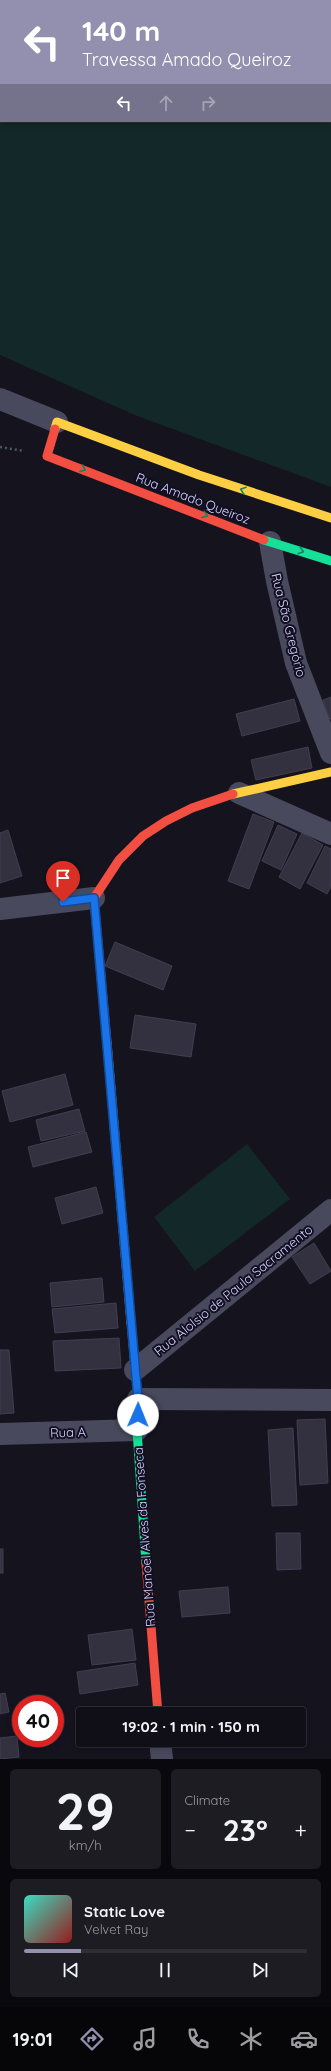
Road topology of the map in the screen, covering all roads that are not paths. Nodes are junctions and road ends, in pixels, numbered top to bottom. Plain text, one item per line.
1 (0, 399) edge
2 (57, 422) junction
3 (331, 518) edge
4 (270, 542) junction
5 (331, 561) edge
6 (331, 753) edge
7 (331, 772) edge
8 (239, 793) junction
9 (331, 834) edge
10 (94, 898) junction
11 (0, 909) edge
12 (331, 1210) edge
13 (136, 1370) junction
14 (138, 1399) junction
15 (331, 1400) edge
16 (137, 1430) junction
17 (0, 1434) edge
18 (157, 1707) edge
19 (161, 1747) edge
20 (162, 1759) edge

1 - 2 street
3 -> 2 street, Rua Amado Queiroz
2 -> 4 street, Rua Amado Queiroz
4 -> 5 street, Rua Amado Queiroz
4 - 6 street, Rua São Gregório
7 - 8 street
8 - 9 street
8 - 10 street
10 - 11 street
10 - 13 street, Rua Manoel Alves da Fonseca
12 - 13 street, Rua Alolsio de Paula Sacramento
13 - 14 street, Rua Manoel Alves da Fonseca
14 - 15 street
14 - 16 street, Rua Manoel Alves da Fonseca
16 - 17 street, Rua A
16 - 18 street, Rua Manoel Alves da Fonseca
19 - 20 street

